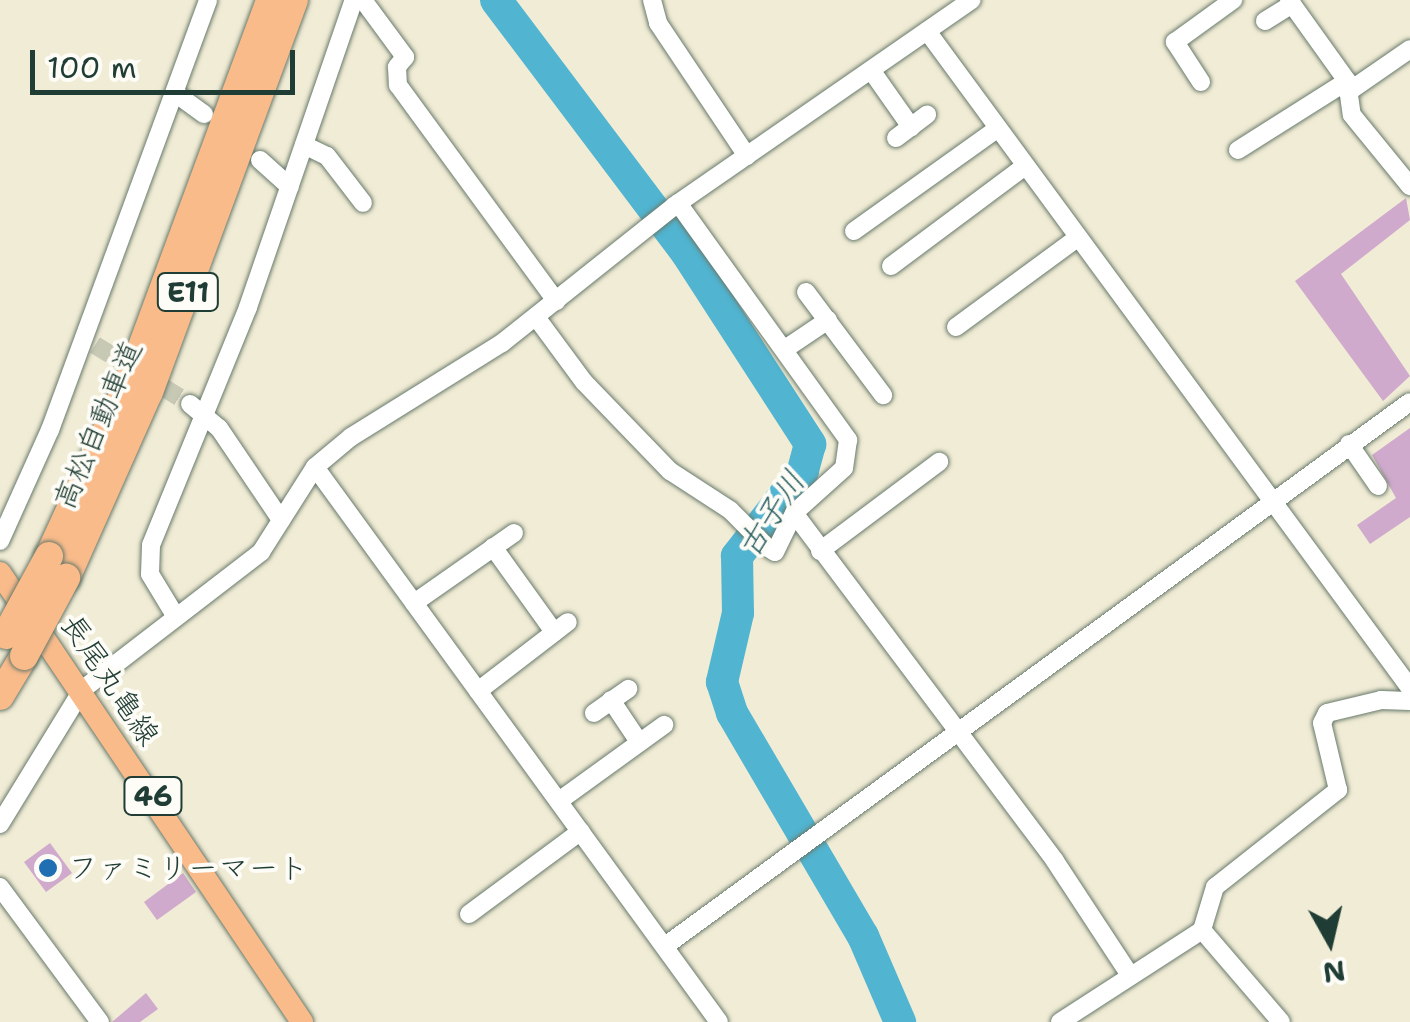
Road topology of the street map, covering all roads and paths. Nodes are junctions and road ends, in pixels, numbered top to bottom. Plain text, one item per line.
1 (208, 0) edge
2 (270, 0) edge
3 (294, 0) edge
4 (354, 0) edge
5 (363, 0) edge
6 (652, 0) edge
7 (972, 0) edge
8 (1232, 0) edge
9 (1291, 2) edge
10 (1265, 21) dead end
11 (926, 31) junction
12 (1410, 49) edge
13 (870, 70) junction
14 (1202, 82) dead end
15 (1348, 86) junction
16 (175, 93) junction
17 (204, 114) dead end
18 (911, 127) dead end
19 (997, 128) junction
20 (304, 144) junction
21 (1238, 150) dead end
22 (747, 156) junction
23 (260, 160) dead end
24 (1024, 167) junction
25 (290, 186) junction
26 (1410, 186) edge
27 (363, 203) dead end
28 (676, 204) junction
29 (854, 231) dead end
30 (1076, 238) junction
31 (891, 266) dead end
32 (806, 292) dead end
33 (556, 301) junction
34 (536, 316) junction
35 (828, 320) junction
36 (956, 326) dead end
37 (785, 350) junction
38 (883, 395) dead end
39 (1410, 402) edge
40 (197, 410) junction
41 (1350, 444) junction
42 (939, 462) dead end
43 (315, 467) junction
44 (1378, 486) dead end
45 (1274, 501) junction
46 (794, 513) junction
47 (282, 520) junction
48 (514, 533) dead end
49 (0, 542) edge
50 (494, 547) junction
51 (820, 551) junction
52 (58, 567) junction
53 (0, 573) edge
54 (414, 603) junction
55 (176, 617) junction
56 (10, 646) edge
57 (628, 688) dead end
58 (1410, 688) edge
59 (82, 690) junction
60 (478, 691) junction
61 (0, 696) edge
62 (612, 700) junction
63 (1410, 701) edge
64 (594, 713) dead end
65 (664, 725) dead end
66 (955, 736) junction
67 (639, 742) junction
68 (559, 801) junction
69 (0, 824) edge
70 (581, 831) junction
71 (0, 887) edge
72 (469, 914) dead end
73 (1202, 930) junction
74 (665, 946) junction
75 (1130, 975) junction
76 (100, 1022) edge
77 (302, 1022) edge
78 (719, 1022) edge
79 (1060, 1022) edge
80 (1282, 1022) edge

1 - 16 street
2 - 52 highway, 高松自動車道 / E11
3 - 52 highway, 高松自動車道 / E11
4 - 20 street
5 - 33 street
6 - 22 street
7 - 11 street
8 - 14 street
9 - 10 street
9 - 15 street
11 - 13 street
11 - 19 street
12 - 15 street
13 - 18 street
13 - 22 street
15 - 21 street
15 - 26 street
16 - 17 street
16 - 49 street
19 - 24 street
19 - 29 street
20 - 25 street
20 - 27 street
22 - 28 street
23 - 25 street
24 - 30 street
24 - 31 street
25 - 40 street
28 - 33 street
28 - 37 street
30 - 36 street
30 - 45 street
32 - 35 street
33 - 34 street
34 - 43 street
34 - 46 street
35 - 37 street
35 - 38 street
37 - 46 street
39 - 41 street
40 - 47 street
40 - 55 street
41 - 44 street
41 - 45 street
42 - 51 street
43 - 47 street
43 - 54 street
45 - 58 street
45 - 66 street
46 - 51 street
47 - 55 street
48 - 50 street
50 - 54 street
50 - 60 street
51 - 66 street
52 - 56 highway, 高松自動車道 / E11, bridge
53 - 59 main road, 長尾丸亀線 / 46
54 - 60 street
55 - 59 street
56 - 61 highway, 高松自動車道 / E11
57 - 62 street
59 - 69 street
59 - 77 main road, 長尾丸亀線 / 46
60 - 68 street
62 - 64 street
62 - 67 street
63 - 73 street
65 - 67 street
66 - 74 street
66 - 75 street
67 - 68 street
68 - 70 street
70 - 72 street
70 - 74 street
71 - 76 street
73 - 75 street
73 - 80 street
74 - 78 street
75 - 79 street

